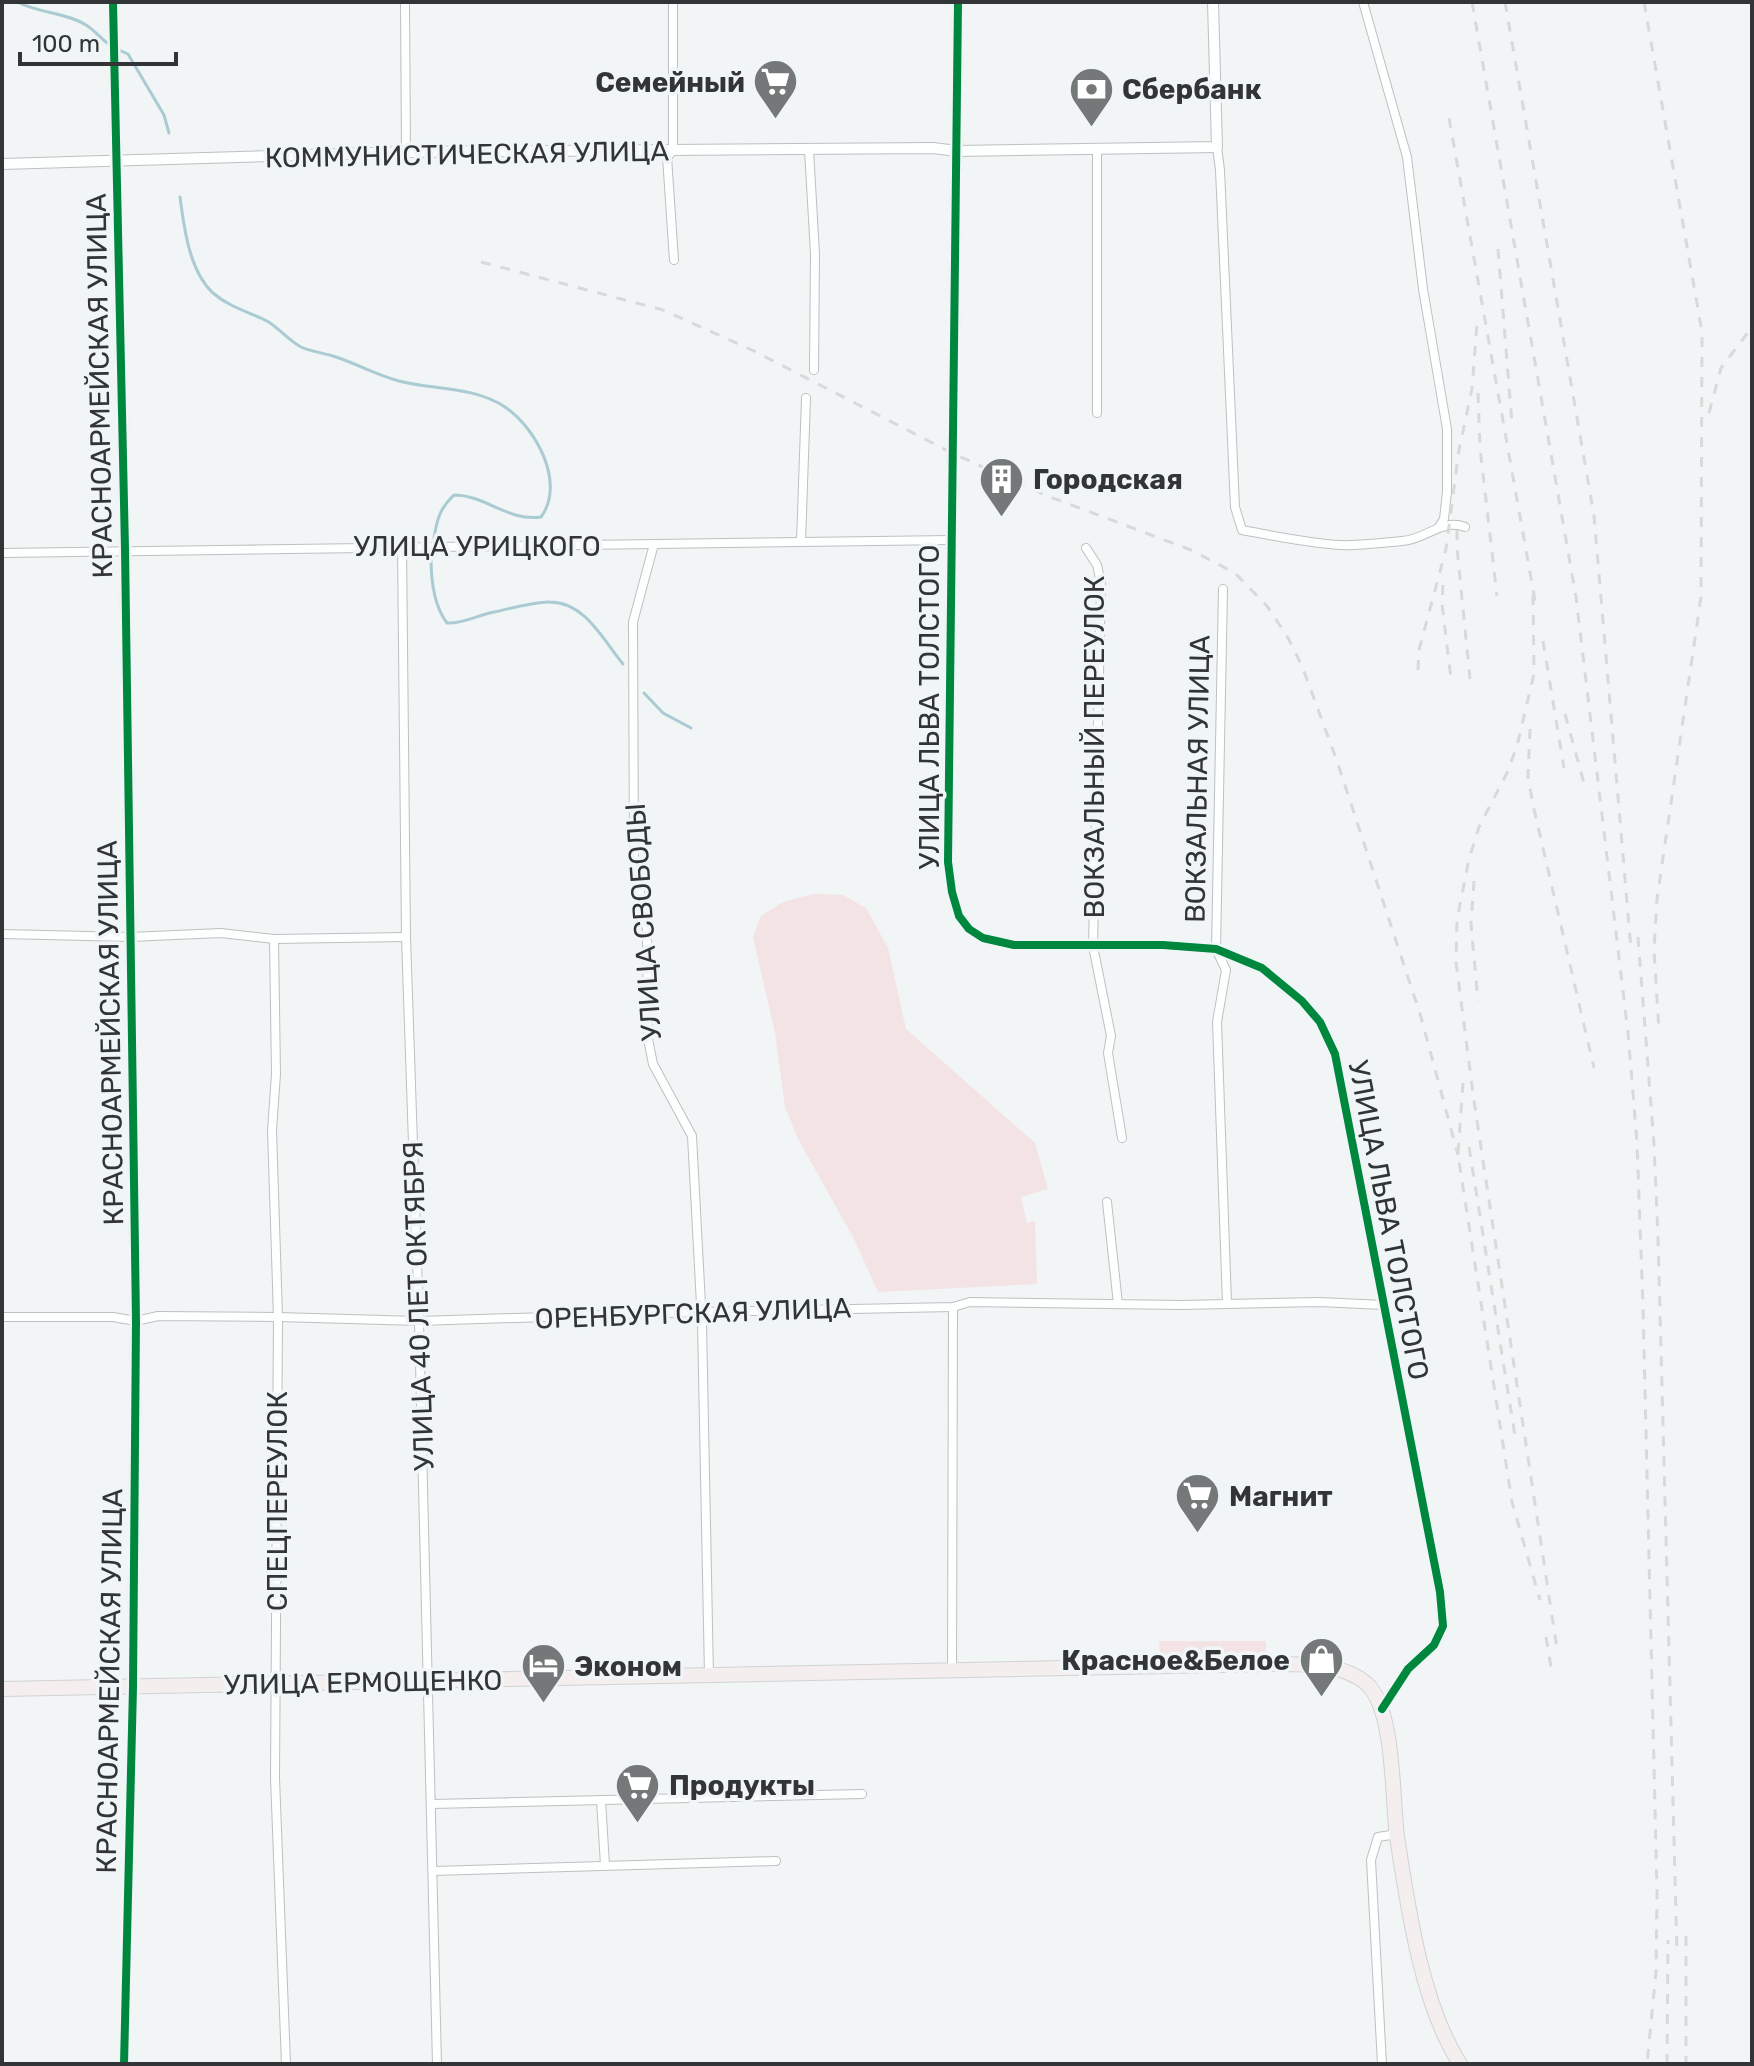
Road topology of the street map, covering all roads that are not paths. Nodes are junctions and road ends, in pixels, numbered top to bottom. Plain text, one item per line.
1 (113, 2) edge
2 (405, 2) edge
3 (673, 2) edge
4 (958, 2) edge
5 (1213, 2) edge
6 (1363, 2) edge
7 (1217, 147) junction
8 (1097, 149) junction
9 (809, 150) junction
10 (673, 151) junction
11 (957, 151) junction
12 (406, 152) junction
13 (117, 163) junction
14 (2, 164) edge
15 (674, 260) dead end
16 (814, 370) dead end
17 (806, 398) dead end
18 (1097, 413) dead end
19 (1439, 527) junction
20 (1465, 527) dead end
21 (951, 540) junction
22 (801, 542) junction
23 (654, 544) junction
24 (402, 547) junction
25 (1086, 548) dead end
26 (125, 549) junction
27 (2, 553) edge
28 (1223, 589) dead end
29 (2, 934) edge
30 (130, 937) junction
31 (406, 937) junction
32 (274, 939) junction
33 (1093, 946) junction
34 (1216, 949) junction
35 (1122, 1138) dead end
36 (1107, 1202) dead end
37 (1227, 1303) junction
38 (1118, 1304) junction
39 (1384, 1305) junction
40 (953, 1307) junction
41 (700, 1312) junction
42 (2, 1317) edge
43 (278, 1317) junction
44 (136, 1321) junction
45 (419, 1321) junction
46 (952, 1672) junction
47 (709, 1676) junction
48 (428, 1681) junction
49 (276, 1684) junction
50 (133, 1687) junction
51 (2, 1689) edge
52 (1382, 1709) junction
53 (862, 1794) dead end
54 (601, 1800) junction
55 (432, 1804) junction
56 (1397, 1834) junction
57 (776, 1861) dead end
58 (605, 1865) junction
59 (433, 1871) junction
60 (124, 2064) edge
61 (286, 2064) edge
62 (437, 2064) edge
63 (1382, 2064) edge
64 (1460, 2064) edge

1 - 13 street, КРАСНОАРМЕЙСКАЯ УЛИЦА
2 - 12 street
3 - 10 street
4 - 11 street, УЛИЦА ЛЬВА ТОЛСТОГО
5 - 7 street
6 - 19 street
7 - 8 street
7 - 19 street
8 - 11 street, КОММУНИСТИЧЕСКАЯ УЛИЦА
8 - 18 street
9 - 10 street, КОММУНИСТИЧЕСКАЯ УЛИЦА
9 - 11 street, КОММУНИСТИЧЕСКАЯ УЛИЦА
9 - 16 street
10 - 12 street, КОММУНИСТИЧЕСКАЯ УЛИЦА
10 - 15 street
11 - 21 street, УЛИЦА ЛЬВА ТОЛСТОГО
12 - 13 street, КОММУНИСТИЧЕСКАЯ УЛИЦА
13 - 14 street, КОММУНИСТИЧЕСКАЯ УЛИЦА
13 - 26 street, КРАСНОАРМЕЙСКАЯ УЛИЦА
17 - 22 street
19 - 20 street
21 - 22 street, УЛИЦА УРИЦКОГО
21 - 33 street, УЛИЦА ЛЬВА ТОЛСТОГО
22 - 23 street, УЛИЦА УРИЦКОГО
23 - 24 street, УЛИЦА УРИЦКОГО
23 - 41 street, УЛИЦА СВОБОДЫ
24 - 26 street, УЛИЦА УРИЦКОГО
24 - 31 street, УЛИЦА 40 ЛЕТ ОКТЯБРЯ
25 - 33 street, ВОКЗАЛЬНЫЙ ПЕРЕУЛОК
26 - 27 street, УЛИЦА УРИЦКОГО
26 - 30 street, КРАСНОАРМЕЙСКАЯ УЛИЦА
28 - 34 street, ВОКЗАЛЬНАЯ УЛИЦА
29 - 30 street
30 - 32 street
30 - 44 street, КРАСНОАРМЕЙСКАЯ УЛИЦА
31 - 32 street
31 - 45 street, УЛИЦА 40 ЛЕТ ОКТЯБРЯ
32 - 43 street, СПЕЦПЕРЕУЛОК
33 - 34 street, УЛИЦА ЛЬВА ТОЛСТОГО
33 - 35 street, ВОКЗАЛЬНЫЙ ПЕРЕУЛОК
34 - 37 street, ВОКЗАЛЬНАЯ УЛИЦА
34 - 39 street, УЛИЦА ЛЬВА ТОЛСТОГО
36 - 38 street
37 - 38 street, ОРЕНБУРГСКАЯ УЛИЦА
37 - 39 street, ОРЕНБУРГСКАЯ УЛИЦА
38 - 40 street, ОРЕНБУРГСКАЯ УЛИЦА
39 - 52 street, УЛИЦА ЛЬВА ТОЛСТОГО
40 - 41 street, ОРЕНБУРГСКАЯ УЛИЦА
40 - 46 street
41 - 45 street, ОРЕНБУРГСКАЯ УЛИЦА
41 - 47 street, УЛИЦА СВОБОДЫ
42 - 44 street, ОРЕНБУРГСКАЯ УЛИЦА
43 - 44 street, ОРЕНБУРГСКАЯ УЛИЦА
43 - 45 street, ОРЕНБУРГСКАЯ УЛИЦА
43 - 49 street, СПЕЦПЕРЕУЛОК
44 - 50 street, КРАСНОАРМЕЙСКАЯ УЛИЦА
45 - 48 street, УЛИЦА 40 ЛЕТ ОКТЯБРЯ
46 - 47 highway, УЛИЦА ЕРМОЩЕНКО
46 - 52 highway, УЛИЦА ЕРМОЩЕНКО
47 - 48 highway, УЛИЦА ЕРМОЩЕНКО
48 - 49 highway, УЛИЦА ЕРМОЩЕНКО
48 - 55 street, УЛИЦА 40 ЛЕТ ОКТЯБРЯ
49 - 50 highway, УЛИЦА ЕРМОЩЕНКО
49 - 61 street, СПЕЦПЕРЕУЛОК
50 - 51 highway, УЛИЦА ЕРМОЩЕНКО
50 - 60 street, КРАСНОАРМЕЙСКАЯ УЛИЦА
52 - 56 highway
53 - 54 street
54 - 55 street
54 - 58 street
55 - 59 street, УЛИЦА 40 ЛЕТ ОКТЯБРЯ
56 - 63 street
56 - 64 highway
57 - 58 street
58 - 59 street
59 - 62 street, УЛИЦА 40 ЛЕТ ОКТЯБРЯ

